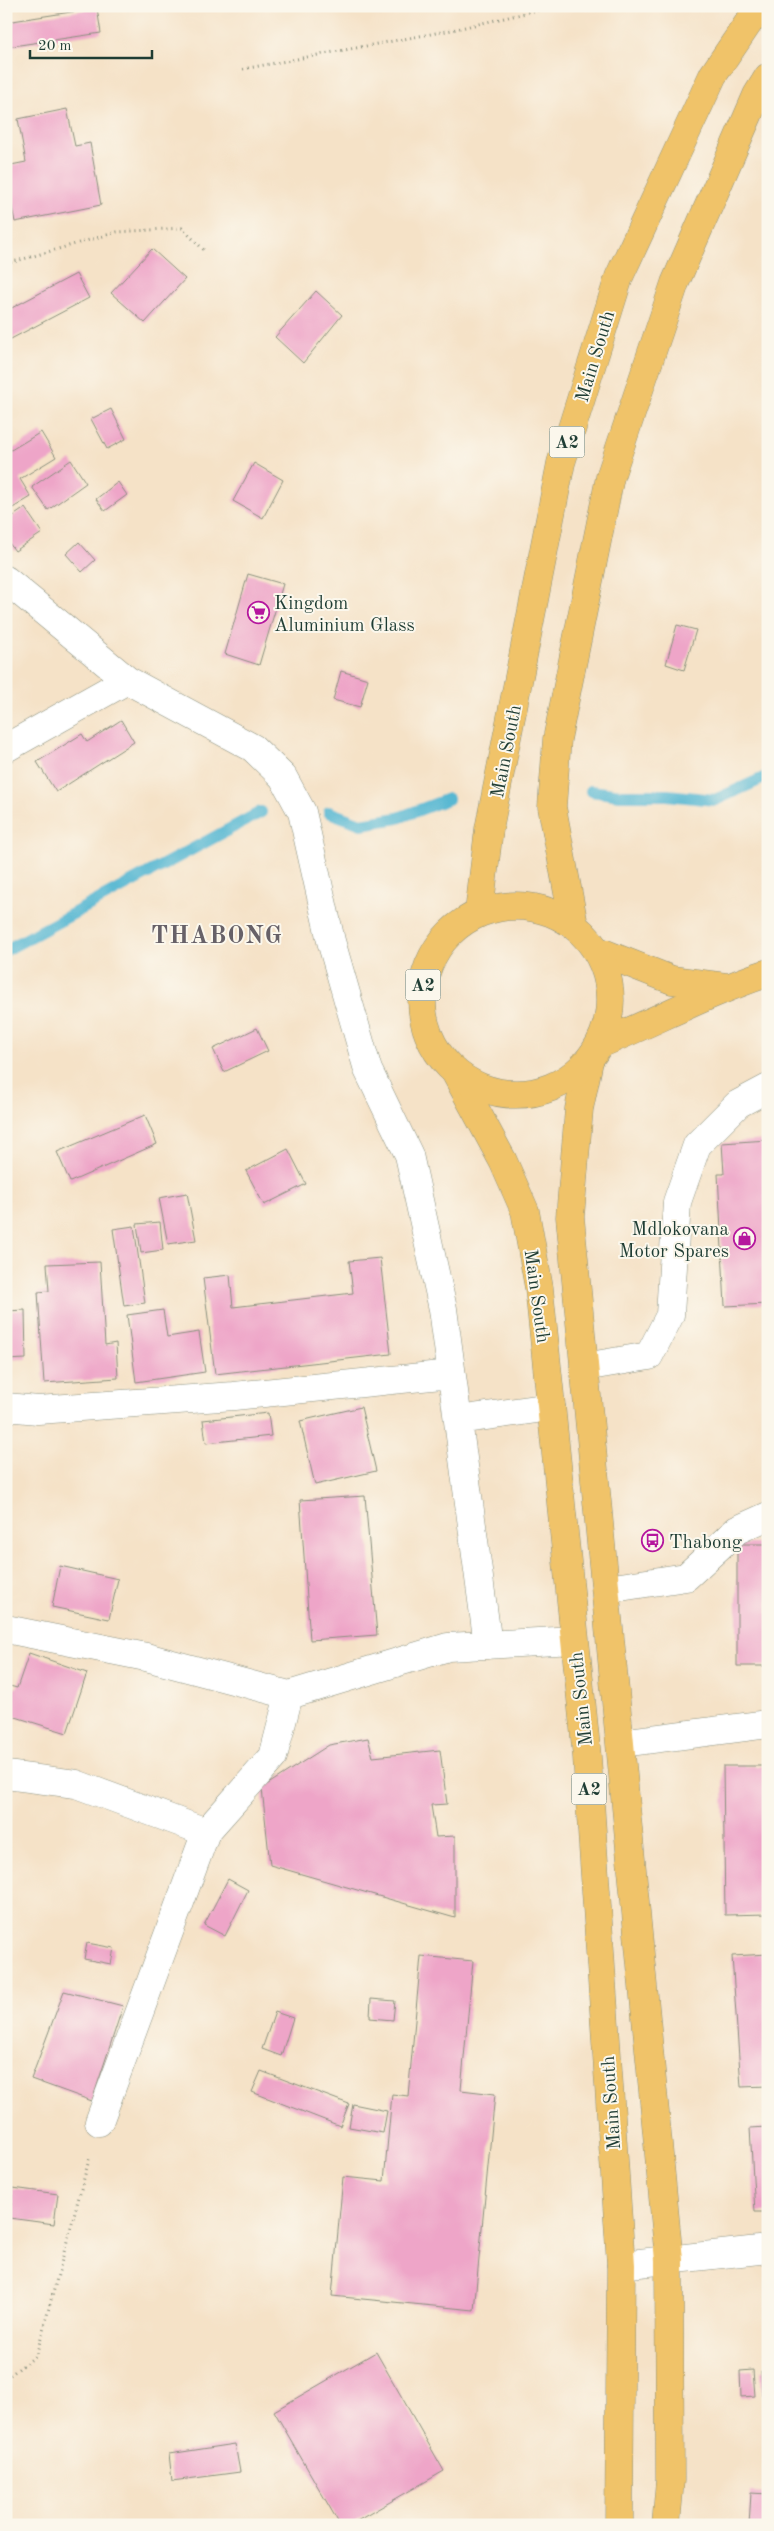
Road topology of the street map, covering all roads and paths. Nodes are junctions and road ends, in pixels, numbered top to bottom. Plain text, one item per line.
1 (556, 6) edge
2 (760, 6) edge
3 (243, 69) dead end
4 (768, 77) edge
5 (204, 250) dead end
6 (6, 264) edge
7 (6, 580) edge
8 (127, 680) junction
9 (6, 748) edge
10 (479, 912) junction
11 (574, 925) junction
12 (596, 950) junction
13 (768, 973) edge
14 (726, 987) junction
15 (594, 1053) junction
16 (455, 1072) junction
17 (768, 1088) edge
18 (584, 1367) junction
19 (451, 1374) junction
20 (6, 1407) edge
21 (551, 1407) junction
22 (458, 1420) junction
23 (768, 1516) edge
24 (607, 1589) junction
25 (6, 1629) edge
26 (574, 1640) junction
27 (488, 1645) junction
28 (289, 1695) junction
29 (768, 1724) edge
30 (621, 1743) junction
31 (6, 1775) edge
32 (206, 1832) junction
33 (99, 2122) joint
34 (768, 2249) edge
35 (669, 2260) junction
36 (621, 2265) junction
37 (6, 2378) edge
38 (619, 2525) edge
39 (666, 2525) edge

1 - 3 path
2 - 10 main road, Main South / A2
4 - 11 main road
5 - 6 path
7 - 8 street
8 - 9 street
8 - 19 street
10 - 11 main road, Main South / A2
10 - 16 main road, Main South / A2
11 - 12 main road, Main South / A2
12 - 14 main road
12 - 15 main road, Main South / A2
13 - 14 main road
14 - 15 main road
15 - 16 main road, Main South / A2
15 - 18 main road, Main South / A2
16 - 21 main road, Main South / A2
17 - 18 street
18 - 24 main road, Main South / A2
19 - 20 street
19 - 22 street
21 - 22 street
21 - 26 main road, Main South / A2
22 - 27 street
23 - 24 street
24 - 30 main road, Main South / A2
25 - 28 street
26 - 27 street
26 - 36 main road, Main South / A2
27 - 28 street
28 - 32 street
29 - 30 street
30 - 35 main road, Main South / A2
31 - 32 street
32 - 33 street
33 - 37 path
34 - 35 street
35 - 36 street
35 - 39 main road, Main South / A2
36 - 38 main road, Main South / A2

